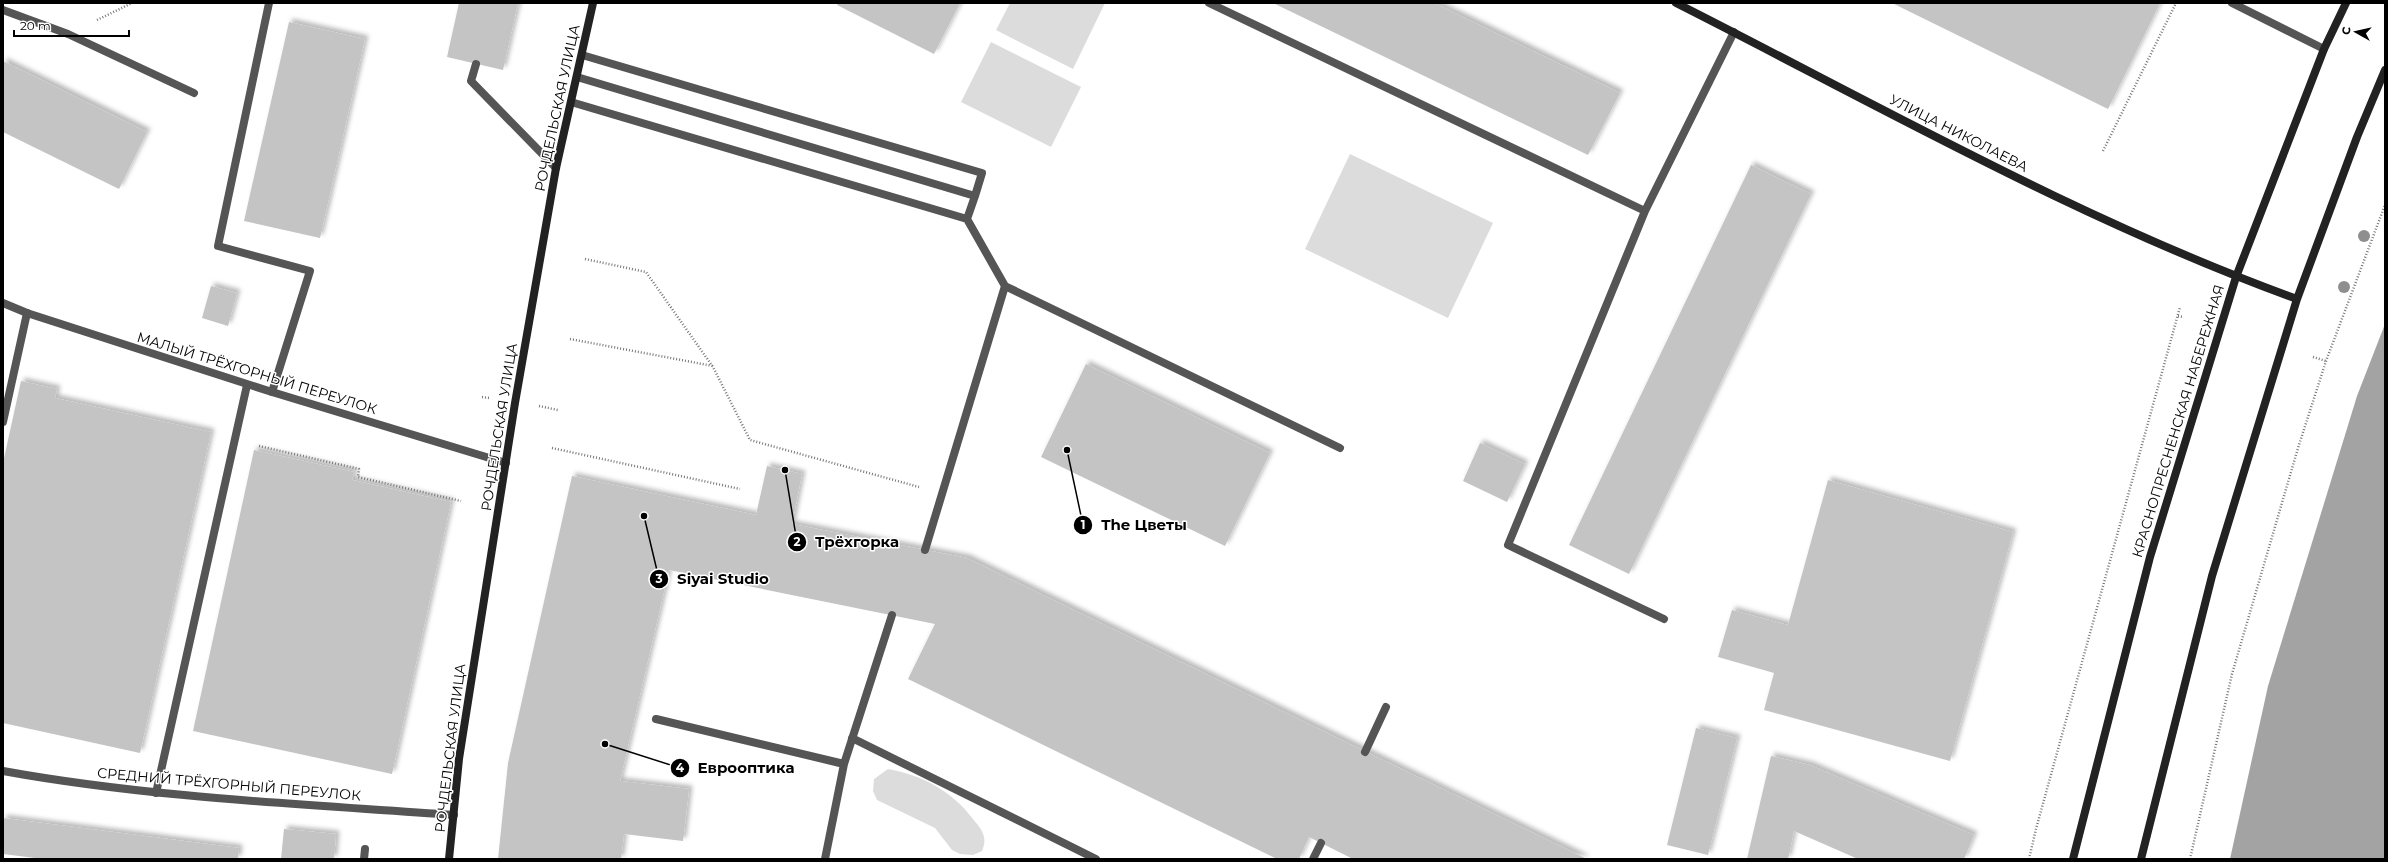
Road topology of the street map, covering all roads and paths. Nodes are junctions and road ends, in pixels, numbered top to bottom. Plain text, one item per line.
1 (132, 3) edge
2 (269, 3) edge
3 (593, 3) edge
4 (1209, 3) edge
5 (1676, 3) edge
6 (2176, 3) edge
7 (2232, 3) edge
8 (2346, 3) edge
9 (3, 10) edge
10 (1734, 32) junction
11 (68, 34) junction
12 (2324, 49) junction
13 (582, 55) junction
14 (476, 64) dead end
15 (2385, 70) edge
16 (577, 77) junction
17 (194, 93) dead end
18 (571, 102) junction
19 (2103, 151) dead end
20 (556, 168) junction
21 (975, 196) junction
22 (2385, 205) edge
23 (1645, 211) junction
24 (967, 219) junction
25 (586, 259) dead end
26 (2236, 277) junction
27 (1005, 286) junction
28 (2297, 299) junction
29 (3, 303) edge
30 (2180, 307) dead end
31 (27, 313) junction
32 (2178, 316) junction
33 (2183, 317) dead end
34 (570, 339) dead end
35 (2313, 357) dead end
36 (2326, 361) junction
37 (714, 366) junction
38 (247, 384) junction
39 (272, 392) junction
40 (482, 397) dead end
41 (489, 398) dead end
42 (540, 406) dead end
43 (558, 410) dead end
44 (3, 422) edge
45 (257, 446) dead end
46 (552, 448) dead end
47 (1340, 448) dead end
48 (506, 463) junction
49 (740, 489) dead end
50 (942, 494) junction
51 (462, 501) dead end
52 (925, 550) dead end
53 (892, 615) dead end
54 (1664, 620) dead end
55 (1386, 707) dead end
56 (656, 719) dead end
57 (852, 738) junction
58 (1365, 752) dead end
59 (844, 764) junction
60 (3, 771) edge
61 (156, 792) junction
62 (454, 815) junction
63 (1321, 843) dead end
64 (365, 849) dead end
65 (364, 859) edge
66 (449, 859) edge
67 (825, 859) edge
68 (1096, 859) edge
69 (1313, 859) edge
70 (2030, 859) edge
71 (2073, 859) edge
72 (2141, 859) edge
73 (2190, 859) edge

1 - 11 path
2 - 39 street
3 - 13 main road, РОЧДЕЛЬСКАЯ УЛИЦА
4 - 23 street
5 - 10 main road, УЛИЦА НИКОЛАЕВА
6 - 19 path
7 - 12 street
8 - 12 main road, КРАСНОПРЕСНЕНСКАЯ НАБЕРЕЖНАЯ
9 - 11 street
10 - 23 street
10 - 26 main road, УЛИЦА НИКОЛАЕВА
11 - 17 street
12 - 26 main road, КРАСНОПРЕСНЕНСКАЯ НАБЕРЕЖНАЯ
13 - 16 main road, РОЧДЕЛЬСКАЯ УЛИЦА
13 - 21 street
14 - 20 street
15 - 28 main road
16 - 18 main road, РОЧДЕЛЬСКАЯ УЛИЦА
16 - 21 street
18 - 20 main road, РОЧДЕЛЬСКАЯ УЛИЦА
18 - 24 street
20 - 48 main road, РОЧДЕЛЬСКАЯ УЛИЦА
21 - 24 street
22 - 36 path
23 - 54 street
24 - 27 street
25 - 37 path
26 - 28 main road, УЛИЦА НИКОЛАЕВА
26 - 71 main road, КРАСНОПРЕСНЕНСКАЯ НАБЕРЕЖНАЯ
27 - 47 street
27 - 50 street
28 - 72 main road
29 - 31 street, МАЛЫЙ ТРЁХГОРНЫЙ ПЕРЕУЛОК
30 - 32 path
31 - 38 street, МАЛЫЙ ТРЁХГОРНЫЙ ПЕРЕУЛОК
31 - 44 street
32 - 33 path
32 - 70 path
34 - 37 path
35 - 36 path
36 - 73 path
37 - 50 path
38 - 39 street, МАЛЫЙ ТРЁХГОРНЫЙ ПЕРЕУЛОК
38 - 61 street
39 - 48 street, МАЛЫЙ ТРЁХГОРНЫЙ ПЕРЕУЛОК
40 - 41 path
42 - 43 path
45 - 51 path
46 - 49 path
48 - 62 main road, РОЧДЕЛЬСКАЯ УЛИЦА
50 - 52 street
53 - 57 street
55 - 58 street
56 - 59 street
57 - 59 street
57 - 68 street
59 - 67 street
60 - 61 street, СРЕДНИЙ ТРЁХГОРНЫЙ ПЕРЕУЛОК
61 - 62 street, СРЕДНИЙ ТРЁХГОРНЫЙ ПЕРЕУЛОК
62 - 66 main road, РОЧДЕЛЬСКАЯ УЛИЦА
63 - 69 street
64 - 65 street

